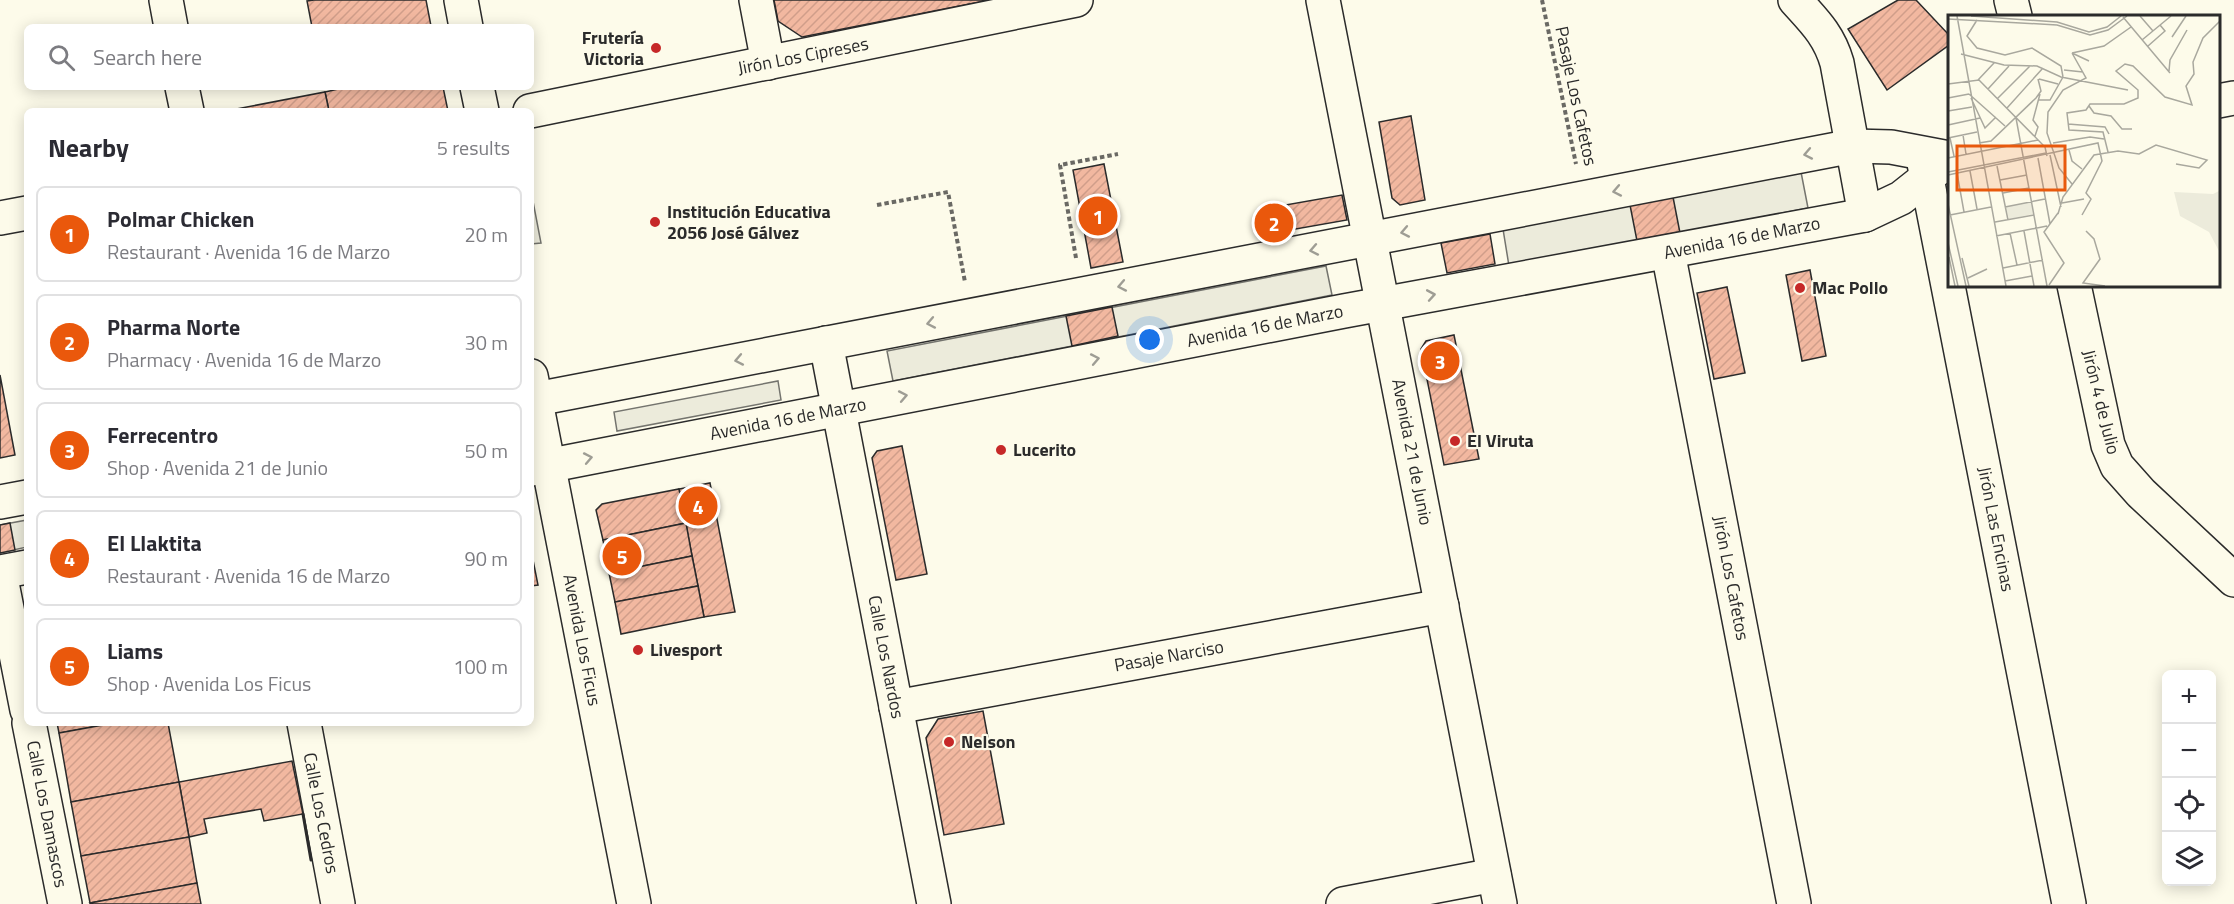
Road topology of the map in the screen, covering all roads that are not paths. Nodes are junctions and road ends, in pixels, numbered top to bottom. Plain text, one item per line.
1 (166, 0) edge
2 (461, 0) edge
3 (756, 0) edge
4 (1076, 0) edge
5 (1323, 0) edge
6 (1795, 0) edge
7 (2011, 0) edge
8 (2015, 15) edge
9 (170, 24) edge
10 (465, 24) edge
11 (768, 63) junction
12 (183, 90) edge
13 (478, 90) edge
14 (2234, 98) edge
15 (2219, 101) edge
16 (186, 108) edge
17 (481, 108) edge
18 (534, 110) edge
19 (1852, 146) junction
20 (1937, 162) edge
21 (24, 214) edge
22 (1865, 214) junction
23 (0, 218) edge
24 (1948, 224) edge
25 (1371, 239) junction
26 (1668, 252) junction
27 (1959, 286) edge
28 (2074, 286) edge
29 (1383, 303) junction
30 (826, 343) junction
31 (534, 392) edge
32 (837, 409) junction
33 (534, 411) edge
34 (540, 467) edge
35 (24, 498) edge
36 (0, 502) edge
37 (24, 568) edge
38 (0, 572) edge
39 (2234, 579) edge
40 (1442, 606) junction
41 (24, 695) edge
42 (896, 707) junction
43 (30, 726) edge
44 (305, 726) edge
45 (1497, 889) edge
46 (65, 904) edge
47 (338, 904) edge
48 (634, 904) edge
49 (934, 904) edge
50 (1343, 904) edge
51 (1794, 904) edge
52 (2069, 904) edge

1 - 9 street
2 - 10 street
3 - 11 street
4 - 11 street, Jirón Los Cipreses
5 - 25 street, Avenida 21 de Junio
6 - 19 street
7 - 8 street
11 - 18 street, Jirón Los Cipreses
12 - 16 street
13 - 17 street
14 - 15 street
19 - 20 street
19 - 22 street
19 -> 25 street
20 - 22 street, Avenida 16 de Marzo
20 - 24 street, Jirón Las Encinas
21 - 23 street
22 - 26 street, Avenida 16 de Marzo
25 - 29 street, Avenida 21 de Junio
25 -> 30 street
29 -> 26 street, Avenida 16 de Marzo
26 - 51 street, Jirón Los Cafetos
27 - 52 street, Jirón Las Encinas
28 - 39 street, Jirón 4 de Julio
32 -> 29 street, Avenida 16 de Marzo
29 - 40 street, Avenida 21 de Junio
30 -> 31 street
30 - 32 street, Calle Los Nardos
34 -> 32 street, Avenida 16 de Marzo
32 - 42 street, Calle Los Nardos
33 - 34 street, Avenida Los Ficus
34 - 48 street, Avenida Los Ficus
35 - 36 street
37 - 38 street
38 - 41 street
40 - 42 street, Pasaje Narciso
40 - 45 street, Avenida 21 de Junio
42 - 49 street, Calle Los Nardos
43 - 46 street, Calle Los Damascos
44 - 47 street, Calle Los Cedros
45 - 50 street

